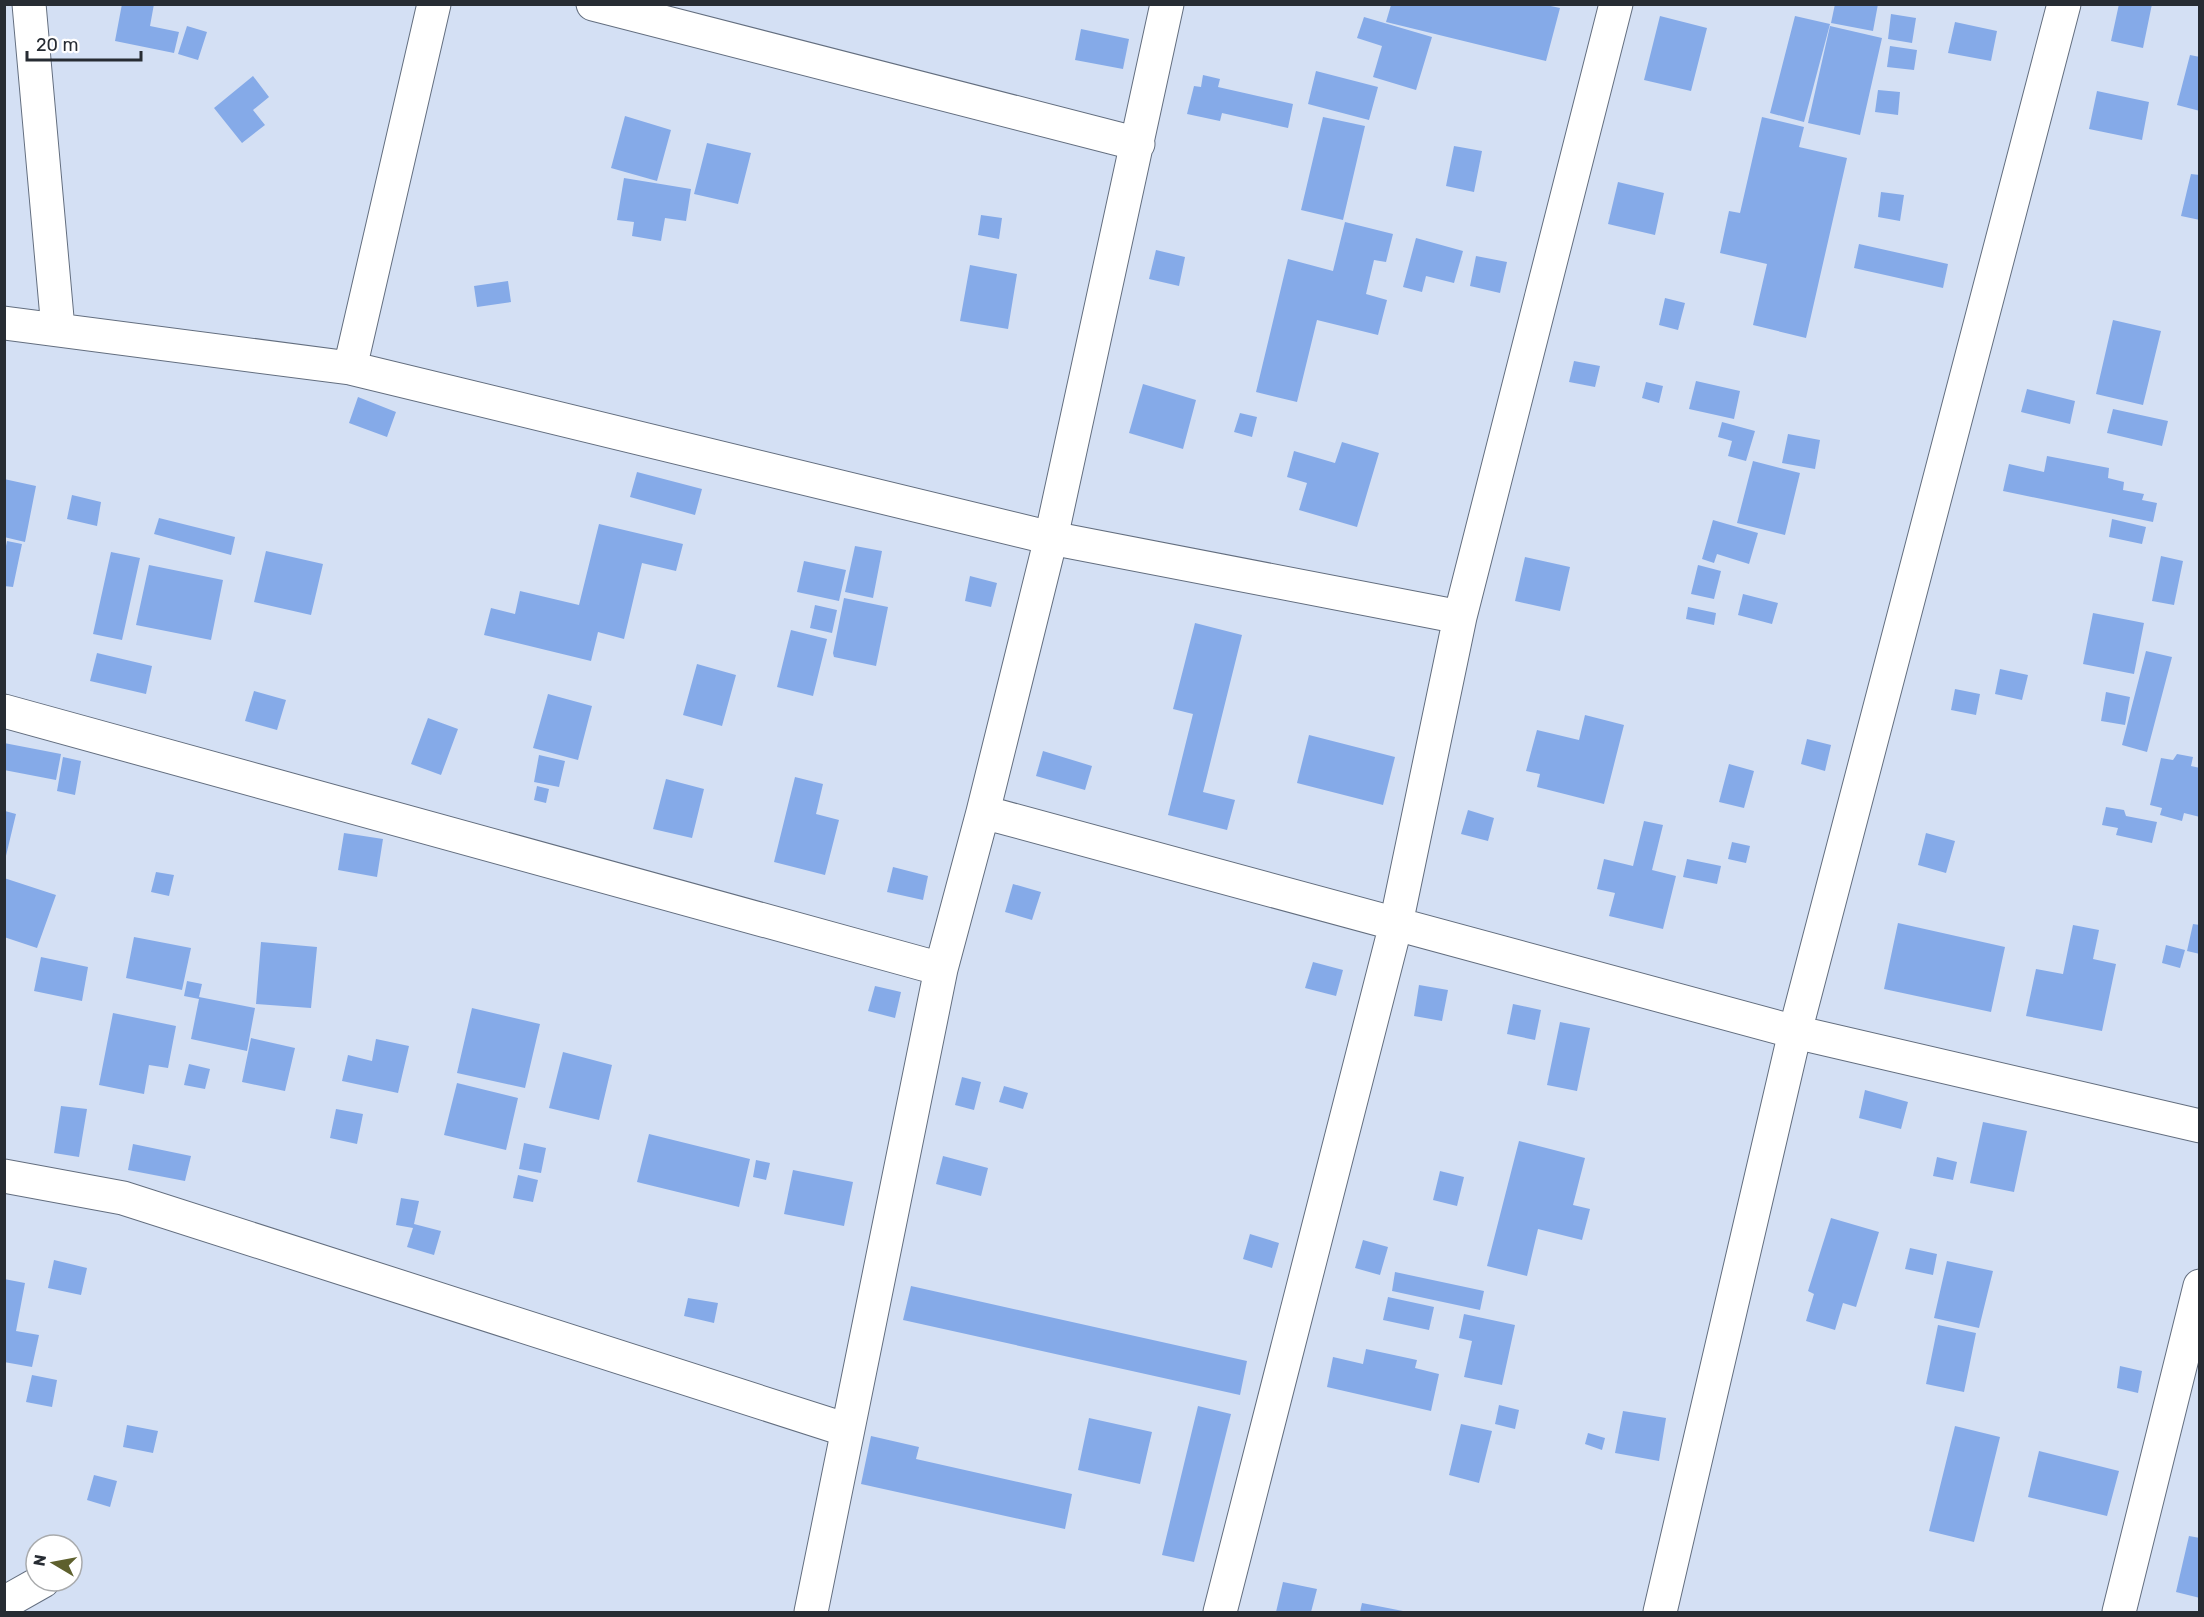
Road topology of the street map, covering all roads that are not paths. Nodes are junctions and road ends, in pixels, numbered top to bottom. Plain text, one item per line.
1 (29, 4) edge
2 (434, 4) edge
3 (593, 4) edge
4 (1167, 4) edge
5 (1616, 4) edge
6 (2064, 4) edge
7 (641, 10) edge
8 (1138, 144) junction
9 (4, 323) edge
10 (58, 329) junction
11 (350, 368) junction
12 (1051, 538) junction
13 (1460, 617) junction
14 (4, 711) edge
15 (983, 812) junction
16 (1396, 924) junction
17 (940, 969) junction
18 (1795, 1032) junction
19 (2199, 1126) edge
20 (4, 1176) edge
21 (2199, 1286) edge
22 (847, 1430) junction
23 (24, 1592) edge
24 (4, 1603) edge
25 (811, 1612) edge
26 (1220, 1612) edge
27 (1660, 1612) edge
28 (2120, 1612) edge

1 - 10 street
2 - 11 street
3 - 7 street
4 - 8 street
5 - 13 street
6 - 18 street
7 - 8 street
8 - 12 street
9 - 10 street
10 - 11 street
11 - 12 street
12 - 13 street
12 - 15 street
13 - 16 street
14 - 17 street
15 - 16 street
15 - 17 street
16 - 18 street
16 - 26 street
17 - 22 street
18 - 19 street
18 - 27 street
20 - 22 street
21 - 28 street
22 - 25 street
23 - 24 street

